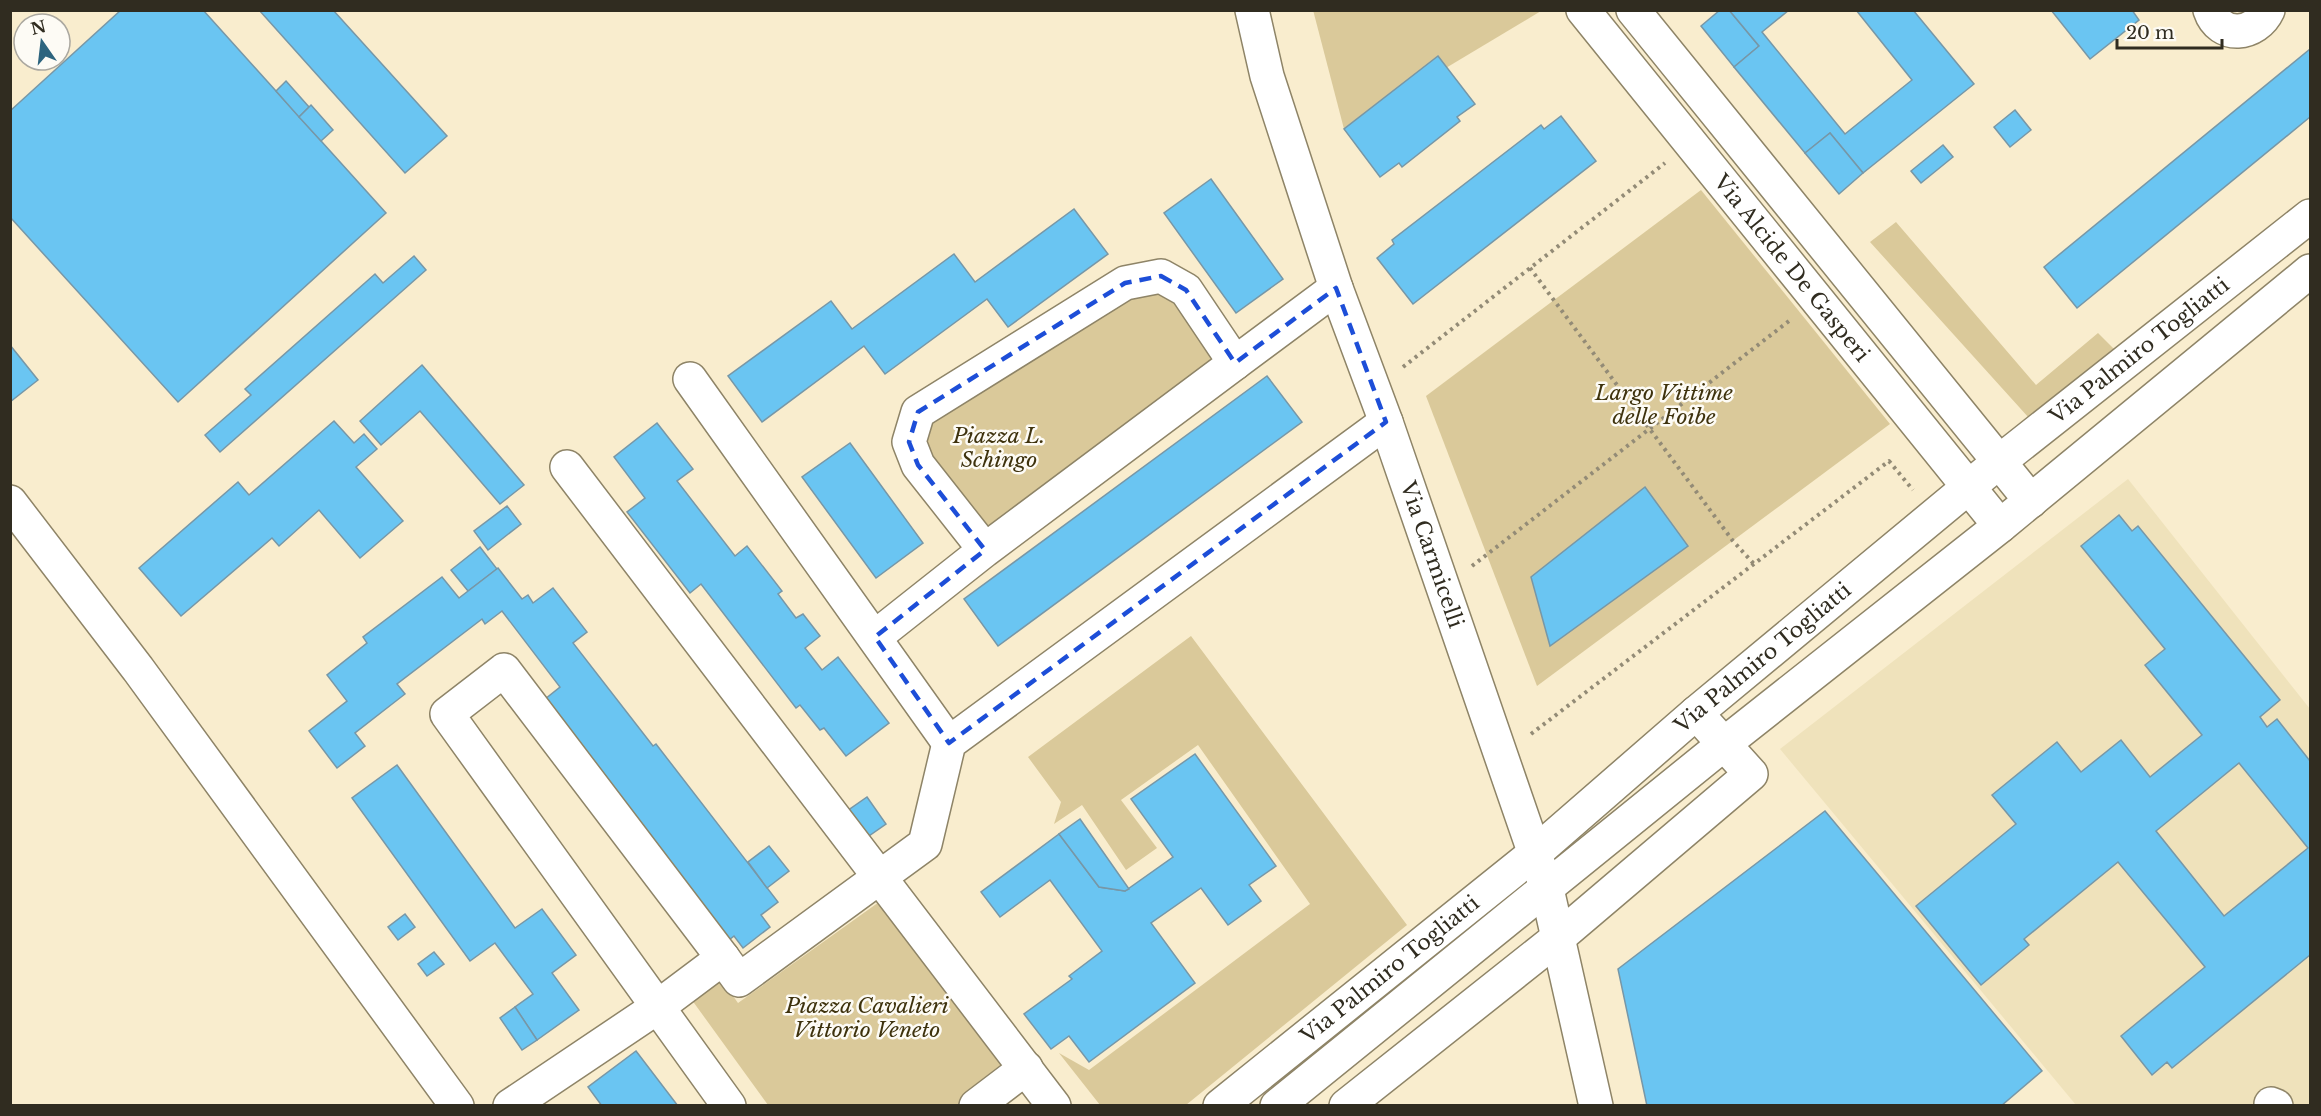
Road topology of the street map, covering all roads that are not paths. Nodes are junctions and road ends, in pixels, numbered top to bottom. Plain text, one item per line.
1 (1252, 10) edge
2 (1583, 10) edge
3 (1634, 10) edge
4 (2210, 10) edge
5 (2268, 14) edge
6 (2310, 216) edge
7 (2310, 271) edge
8 (1336, 288) junction
9 (1235, 363) junction
10 (690, 379) dead end
11 (1386, 422) junction
12 (2000, 461) junction
13 (567, 467) dead end
14 (1969, 487) junction
15 (2031, 501) junction
16 (10, 502) edge
17 (2000, 526) junction
18 (985, 550) junction
19 (875, 637) junction
20 (1696, 713) junction
21 (949, 743) junction
22 (1724, 744) junction
23 (1535, 853) junction
24 (882, 878) junction
25 (1547, 889) junction
26 (1559, 937) junction
27 (723, 958) junction
28 (659, 1006) junction
29 (1026, 1068) junction
30 (457, 1106) edge
31 (510, 1106) edge
32 (729, 1106) edge
33 (976, 1106) edge
34 (1054, 1106) edge
35 (1220, 1106) edge
36 (1277, 1106) edge
37 (1346, 1106) edge
38 (1596, 1106) edge

1 - 8 street, Via Carmicelli
2 - 14 street, Via Alcide De Gasperi
3 - 12 street, Via Alcide De Gasperi
4 - 5 street
6 - 12 street, Via Palmiro Togliatti
7 - 15 street, Via Palmiro Togliatti
8 - 9 street
8 - 11 street, Via Carmicelli
9 - 18 street
9 - 18 street
10 - 19 street
11 - 21 street
11 - 23 street, Via Carmicelli
12 - 14 street, Via Palmiro Togliatti
12 - 15 street, Via Alcide De Gasperi
13 - 24 street
14 - 17 street, Via Alcide De Gasperi
14 - 20 street, Via Palmiro Togliatti
15 - 17 street, Via Palmiro Togliatti
16 - 30 street
17 - 22 street, Via Palmiro Togliatti
18 - 19 street
19 - 21 street
20 - 22 street
20 - 23 street, Via Palmiro Togliatti
21 - 24 street
22 - 25 street, Via Palmiro Togliatti
22 - 26 street
23 - 25 street, Via Carmicelli
23 - 35 street, Via Palmiro Togliatti
24 - 27 street
24 - 29 street
25 - 26 street, Via Carmicelli
25 - 36 street, Via Palmiro Togliatti
26 - 37 street
26 - 38 street, Via Carmicelli
27 - 28 street
27 - 28 street
28 - 31 street
28 - 32 street
29 - 33 street
29 - 34 street

